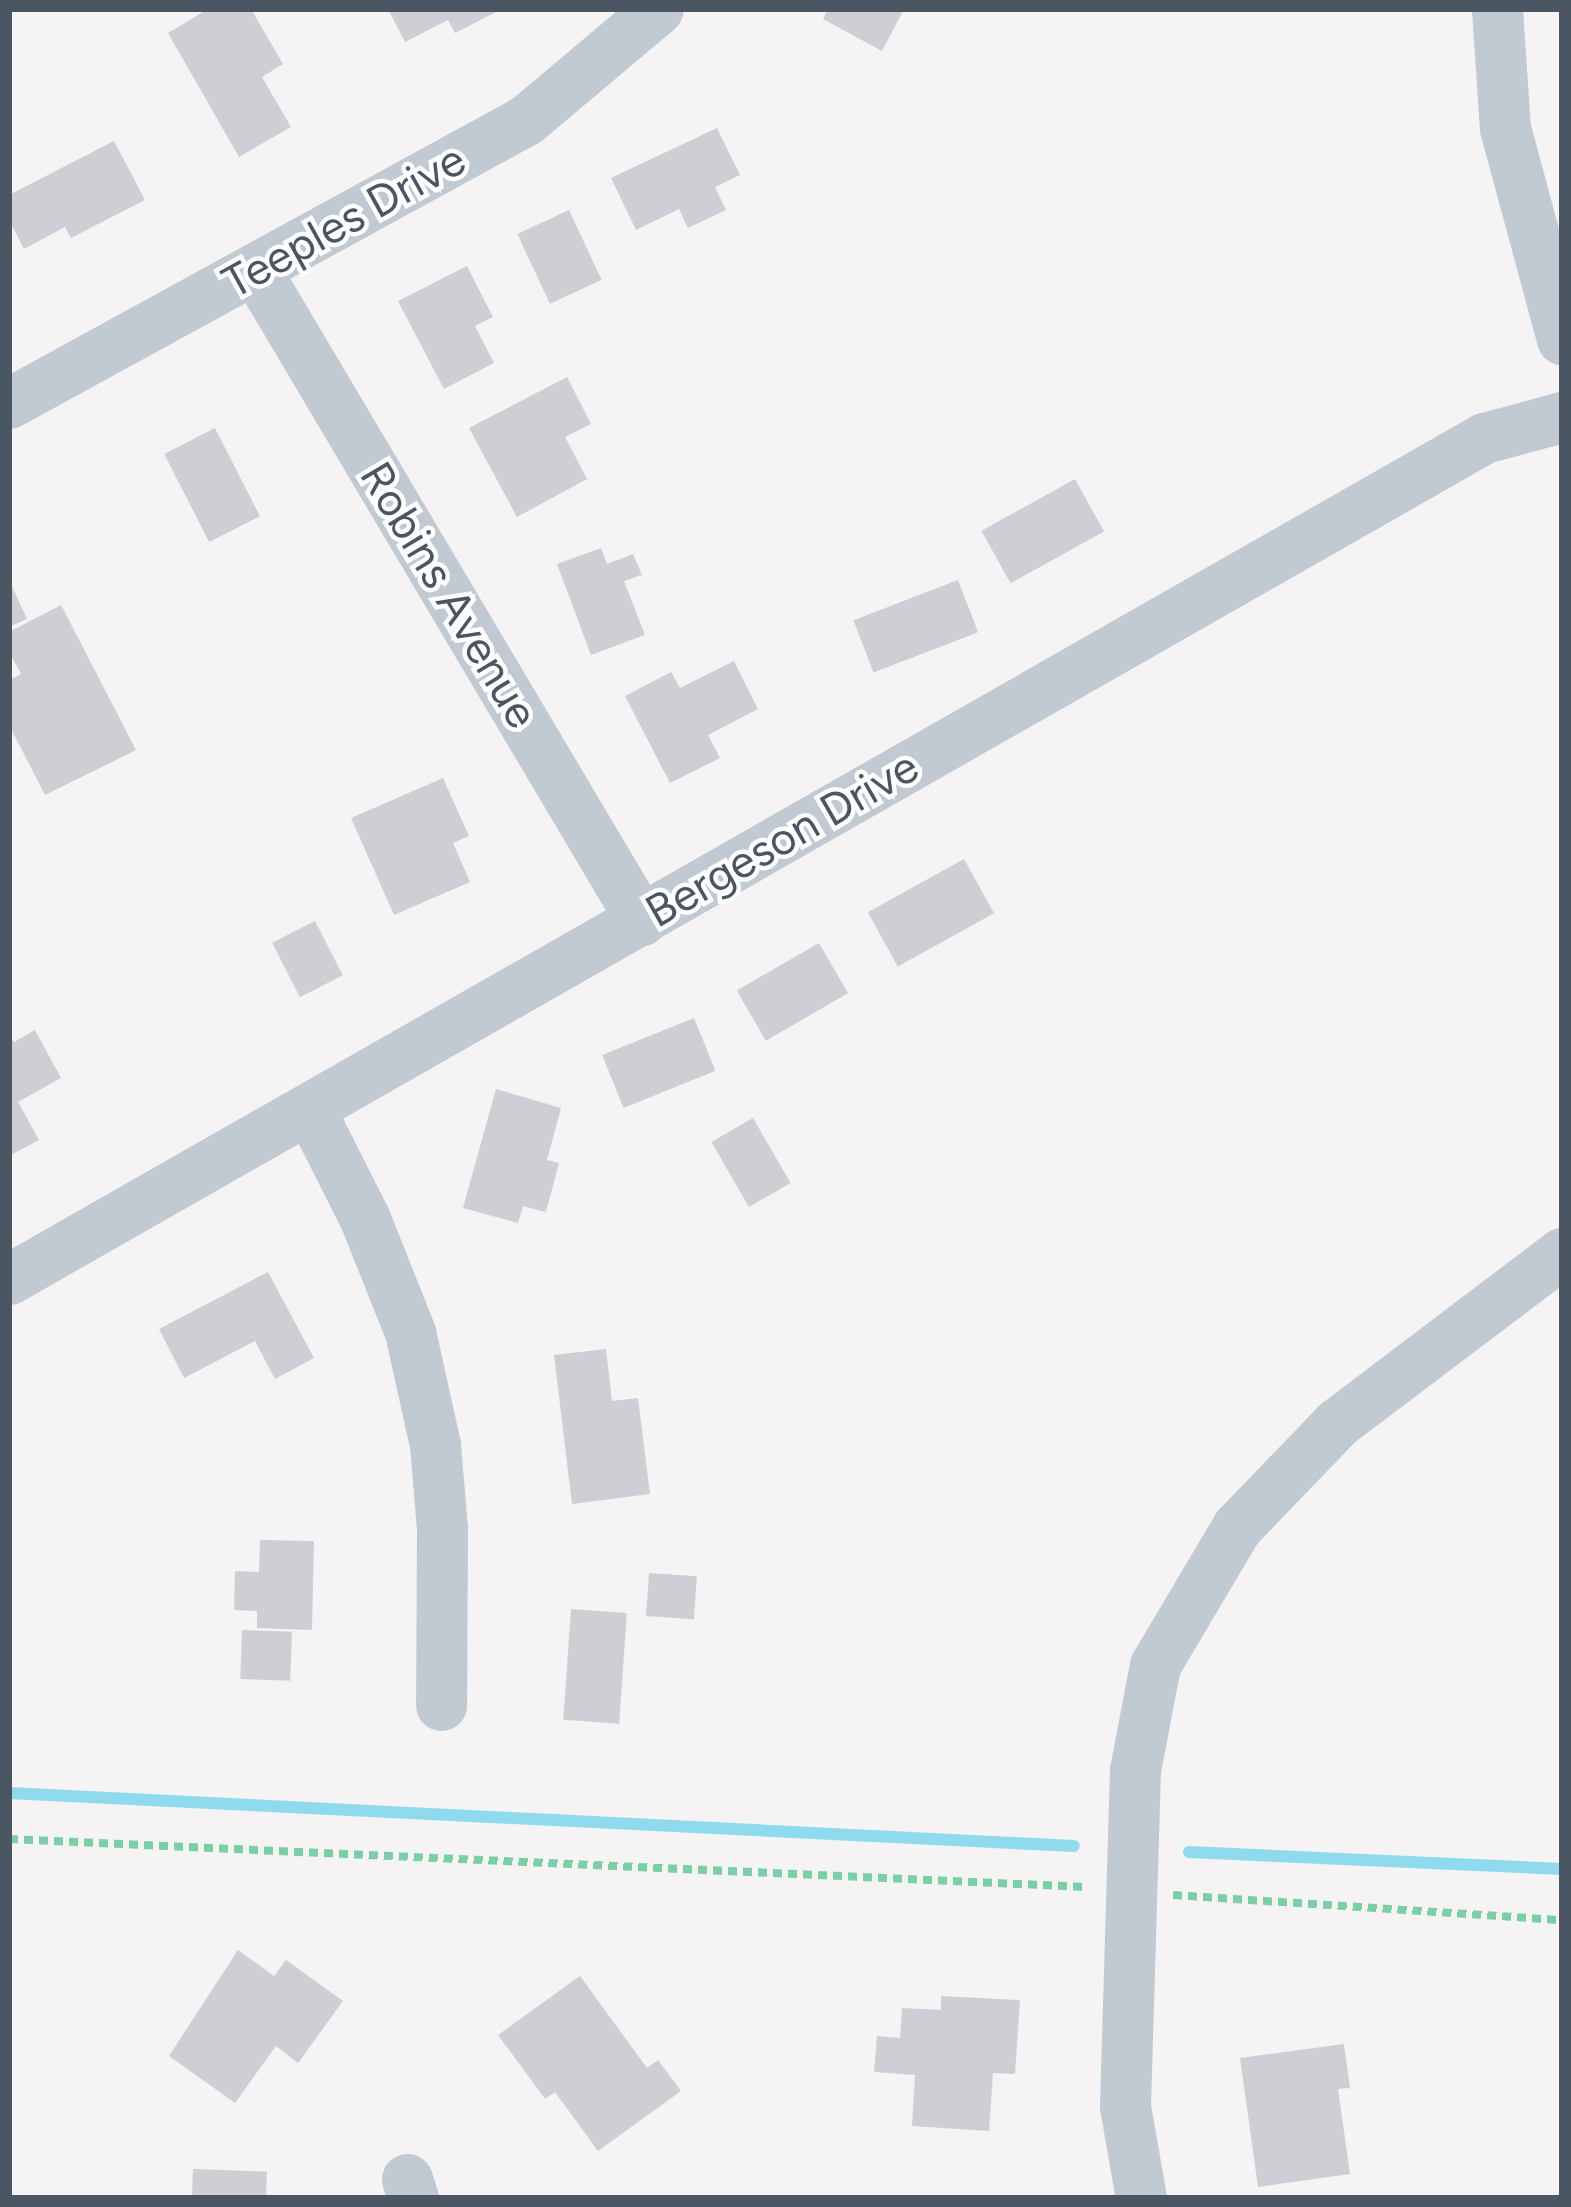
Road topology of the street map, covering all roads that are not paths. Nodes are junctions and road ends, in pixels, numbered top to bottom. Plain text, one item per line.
1 (658, 9) edge
2 (1497, 9) edge
3 (256, 271) junction
4 (1562, 339) edge
5 (9, 403) edge
6 (1562, 417) edge
7 (641, 920) junction
8 (310, 1111) junction
9 (1562, 1253) edge
10 (9, 1279) edge
11 (441, 1706) dead end
12 (1141, 2198) edge

1 - 3 street, Teeples Drive
2 - 4 street
3 - 5 street, Teeples Drive
3 - 7 street, Robins Avenue
6 - 7 street, Bergeson Drive
7 - 8 street, Bergeson Drive
8 - 10 street, Bergeson Drive
8 - 11 street
9 - 12 street

